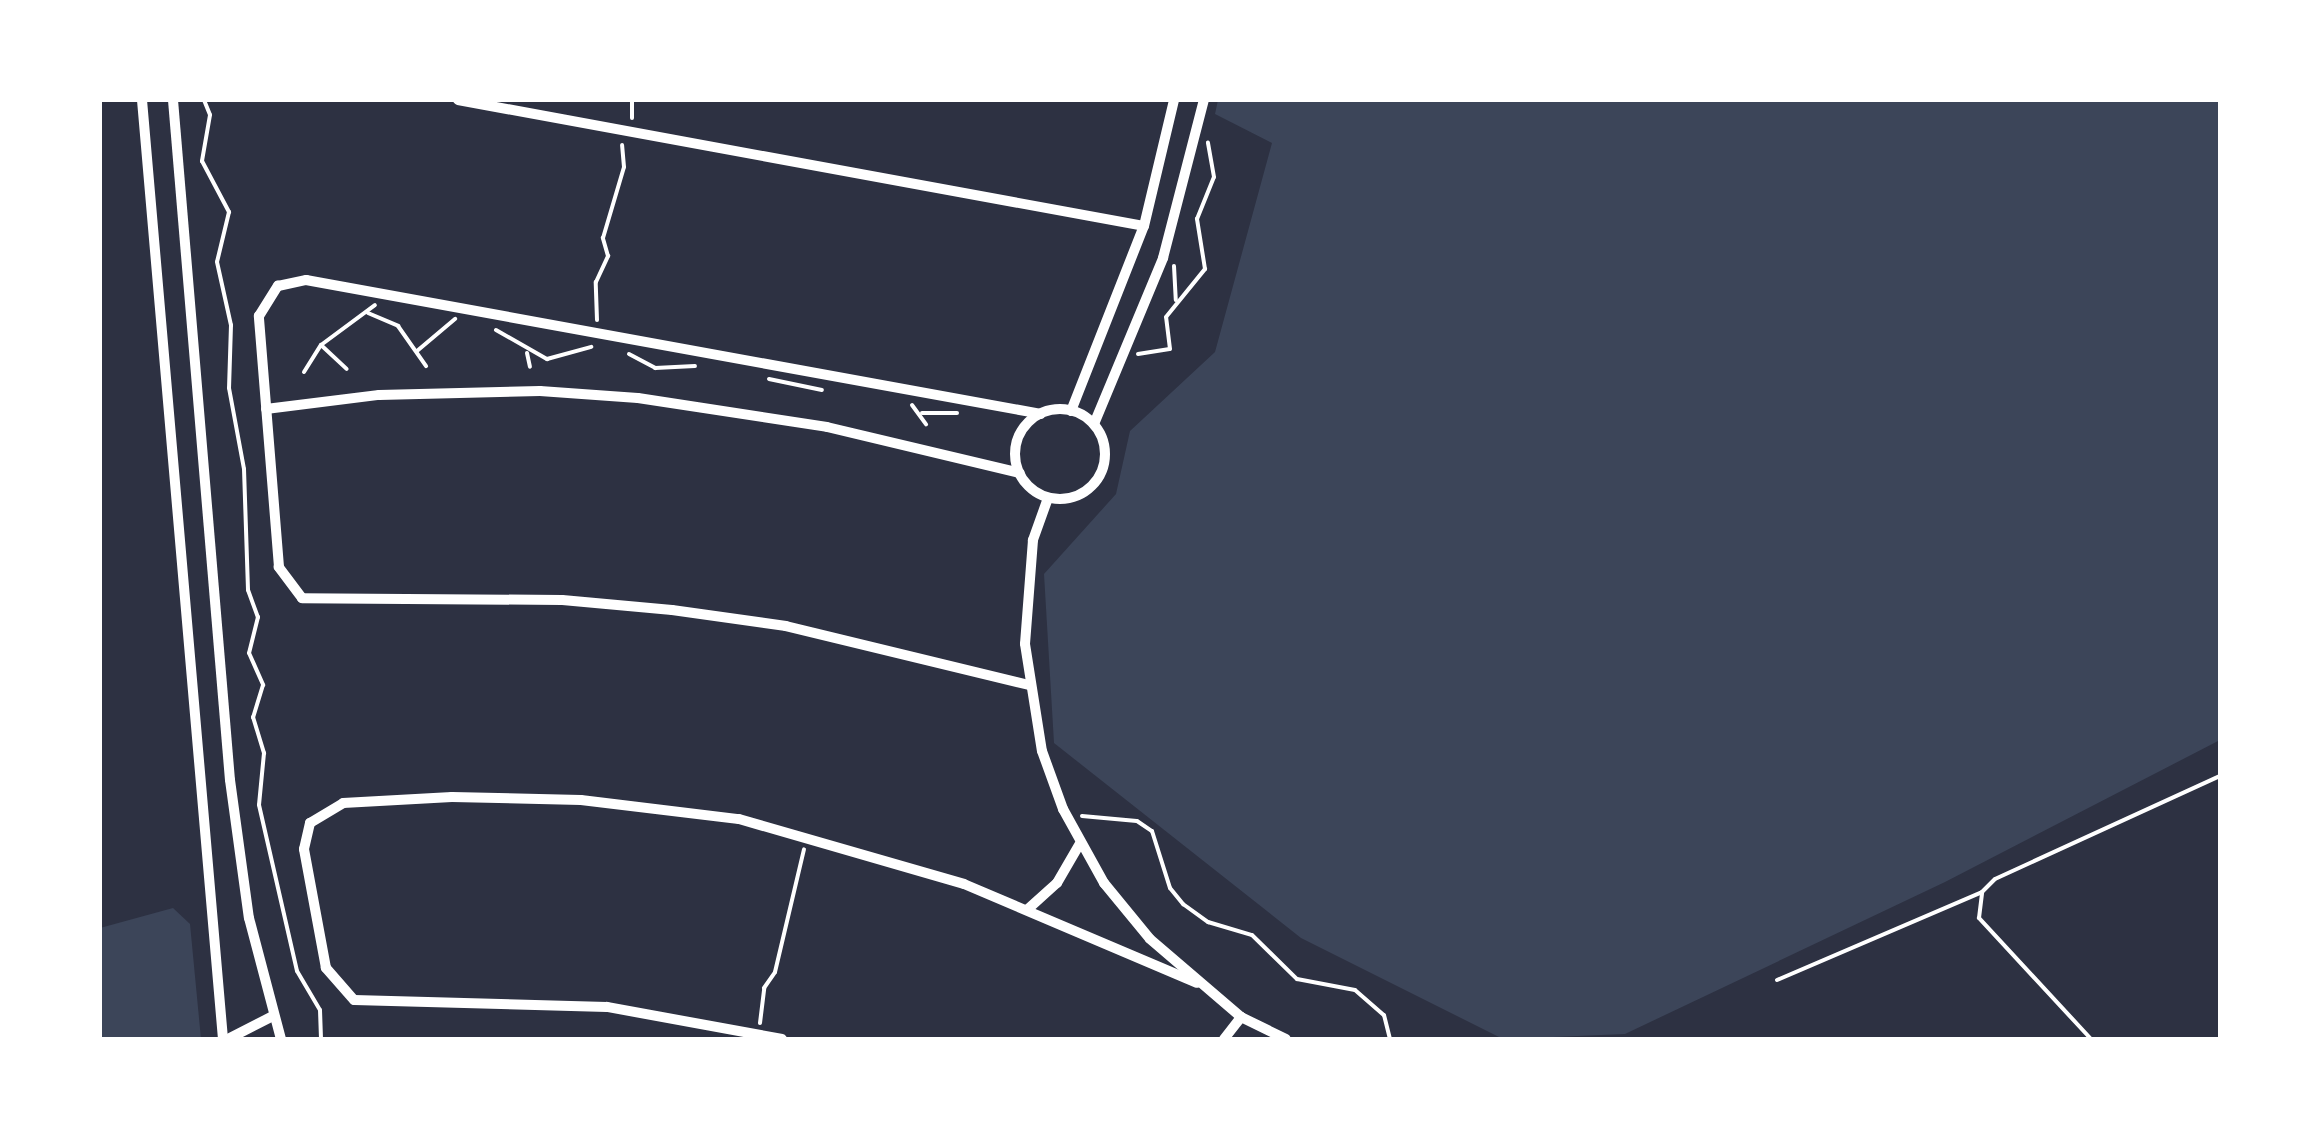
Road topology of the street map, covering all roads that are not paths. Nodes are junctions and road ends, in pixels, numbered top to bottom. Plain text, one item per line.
1 (142, 100) edge
2 (173, 100) edge
3 (458, 100) edge
4 (1174, 100) edge
5 (1204, 100) edge
6 (1144, 226) junction
7 (266, 409) junction
8 (1071, 411) junction
9 (1041, 414) junction
10 (1094, 424) junction
11 (1020, 473) junction
12 (1048, 498) junction
13 (1029, 685) junction
14 (1079, 846) junction
15 (1028, 908) junction
16 (1197, 983) junction
17 (273, 1016) junction
18 (1241, 1016) junction
19 (225, 1039) edge
20 (281, 1039) edge
21 (782, 1039) edge
22 (1224, 1039) edge
23 (1286, 1039) edge

1 - 19 street
2 - 17 street
3 - 6 street
4 - 6 street
5 - 10 street
6 - 8 street
7 - 9 street
7 - 11 street
7 - 13 street
8 - 9 street
8 - 10 street
9 - 11 street
10 - 12 street
11 - 12 street
12 - 13 street
13 - 14 street
14 - 15 street
14 - 16 street
15 - 16 street
15 - 21 street
16 - 18 street
17 - 19 street
17 - 20 street
18 - 22 street
18 - 23 street

